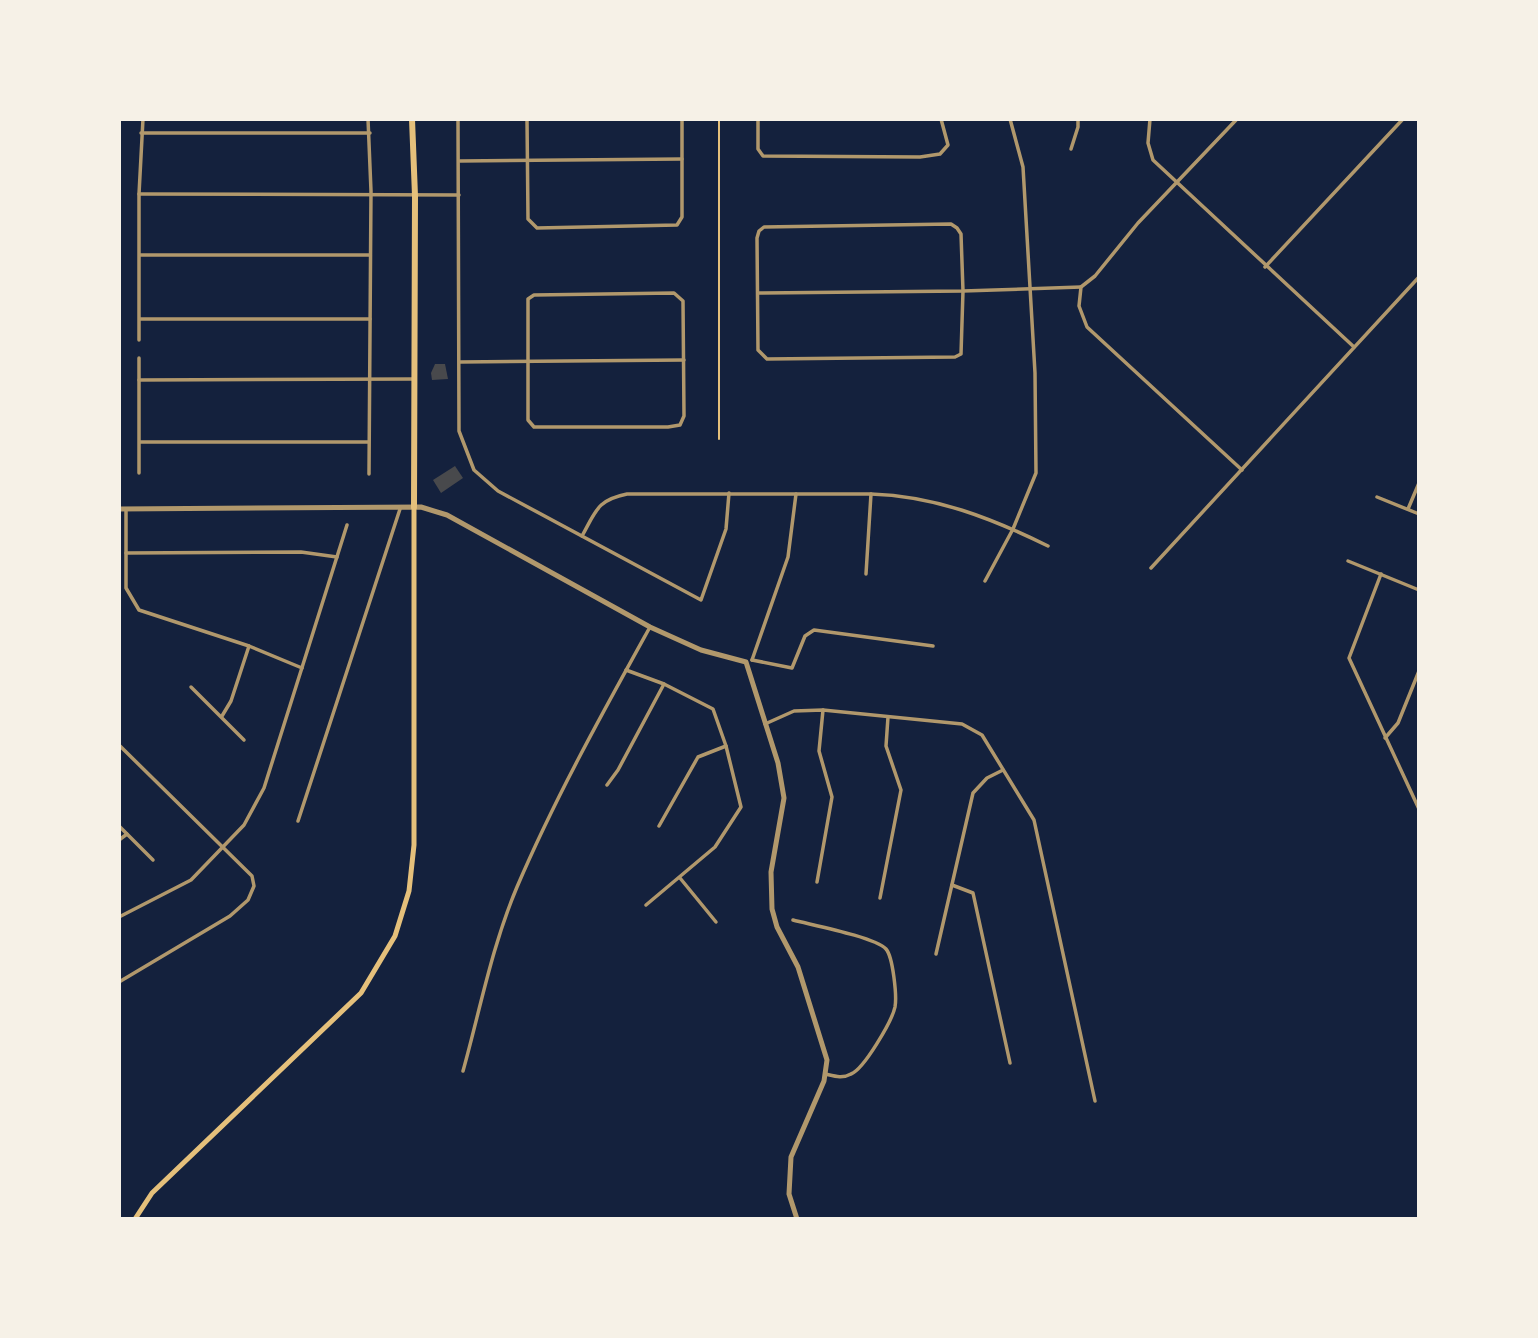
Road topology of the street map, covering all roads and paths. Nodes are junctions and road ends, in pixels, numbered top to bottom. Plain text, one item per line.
1 (143, 119) edge
2 (368, 119) edge
3 (412, 119) edge
4 (458, 119) edge
5 (527, 119) edge
6 (682, 119) edge
7 (719, 119) edge
8 (758, 119) edge
9 (941, 119) edge
10 (1010, 119) edge
11 (1078, 119) edge
12 (1150, 119) edge
13 (1237, 119) edge
14 (1403, 119) edge
15 (141, 133) junction
16 (370, 134) junction
17 (1071, 149) dead end
18 (682, 159) junction
19 (460, 161) junction
20 (527, 161) junction
21 (1177, 184) junction
22 (139, 194) junction
23 (370, 194) junction
24 (459, 195) junction
25 (415, 196) junction
26 (139, 255) junction
27 (370, 255) junction
28 (1265, 267) junction
29 (1419, 278) edge
30 (1081, 287) junction
31 (1031, 288) junction
32 (963, 291) junction
33 (759, 293) junction
34 (139, 318) junction
35 (370, 318) junction
36 (139, 340) dead end
37 (1354, 347) junction
38 (139, 358) dead end
39 (684, 360) junction
40 (527, 361) junction
41 (460, 362) junction
42 (370, 379) junction
43 (414, 379) junction
44 (139, 380) junction
45 (719, 439) dead end
46 (140, 442) junction
47 (369, 442) junction
48 (1242, 470) junction
49 (139, 472) dead end
50 (369, 474) dead end
51 (1419, 483) edge
52 (729, 493) junction
53 (796, 494) junction
54 (871, 494) junction
55 (1377, 497) dead end
56 (414, 507) junction
57 (122, 509) edge
58 (400, 509) junction
59 (1408, 509) junction
60 (1419, 514) edge
61 (347, 524) dead end
62 (1013, 529) junction
63 (582, 536) junction
64 (1048, 546) dead end
65 (126, 553) junction
66 (338, 557) junction
67 (1348, 561) dead end
68 (1151, 568) dead end
69 (866, 574) dead end
70 (1381, 574) junction
71 (985, 580) dead end
72 (1419, 590) edge
73 (650, 627) junction
74 (249, 646) junction
75 (933, 646) dead end
76 (749, 661) junction
77 (302, 668) junction
78 (626, 670) junction
79 (1419, 671) edge
80 (664, 684) junction
81 (191, 687) dead end
82 (823, 710) junction
83 (222, 716) junction
84 (888, 717) junction
85 (765, 724) junction
86 (1385, 738) junction
87 (244, 740) dead end
88 (119, 745) edge
89 (726, 746) junction
90 (1003, 770) junction
91 (607, 785) dead end
92 (1419, 809) edge
93 (298, 821) dead end
94 (119, 826) edge
95 (659, 826) dead end
96 (127, 834) junction
97 (119, 840) edge
98 (223, 849) junction
99 (153, 860) dead end
100 (679, 877) junction
101 (817, 882) dead end
102 (952, 884) junction
103 (880, 898) dead end
104 (646, 905) dead end
105 (119, 917) edge
106 (793, 920) dead end
107 (716, 922) dead end
108 (936, 954) dead end
109 (119, 982) edge
110 (1010, 1063) dead end
111 (463, 1071) dead end
112 (825, 1074) junction
113 (1095, 1101) dead end
114 (135, 1219) edge
115 (797, 1219) edge

1 - 15 street
2 - 16 street
3 - 25 main road
4 - 19 street
5 - 20 street
6 - 18 street
7 - 45 path
8 - 9 street
10 - 31 street
11 - 17 street
12 - 21 street
13 - 21 street
14 - 28 street
15 - 16 street
15 - 22 street
16 - 23 street
18 - 20 street
18 - 20 street
19 - 20 street
19 - 24 street
21 - 28 street
21 - 30 street
22 - 23 street
22 - 26 street
23 - 25 street
23 - 27 street
24 - 25 street
24 - 41 street
25 - 43 main road
26 - 27 street
26 - 34 street
27 - 35 street
28 - 37 street
29 - 37 street
30 - 31 street
30 - 48 street
31 - 32 street
31 - 62 street
32 - 33 street
32 - 33 street
32 - 33 street
34 - 35 street
34 - 36 street
35 - 42 street
37 - 48 street
38 - 44 street
39 - 40 street
39 - 40 street
39 - 40 street
40 - 41 street
41 - 63 street
42 - 43 street
42 - 44 street
42 - 47 street
43 - 56 main road
44 - 46 street
46 - 47 street
46 - 49 street
47 - 50 street
48 - 68 street
51 - 59 street
52 - 53 street
52 - 63 street
52 - 63 street
53 - 54 street
53 - 76 street
54 - 62 street
54 - 69 street
55 - 59 street
56 - 58 street
56 - 73 street
56 - 114 main road
57 - 58 street
57 - 65 street
58 - 93 street
59 - 60 street
61 - 66 street
62 - 64 street
62 - 71 street
65 - 66 street
65 - 74 street
66 - 77 street
67 - 70 street
70 - 72 street
70 - 86 street
73 - 76 street
73 - 78 street
74 - 77 street
74 - 83 street
75 - 76 street
76 - 85 street
77 - 98 street
78 - 80 street
78 - 111 street
79 - 86 street
80 - 89 street
80 - 91 street
81 - 83 street
82 - 84 street
82 - 85 street
82 - 101 street
83 - 87 street
84 - 90 street
84 - 103 street
85 - 112 street
86 - 92 street
88 - 98 street
89 - 95 street
89 - 100 street
90 - 102 street
90 - 113 street
94 - 96 street
96 - 97 street
96 - 99 street
98 - 105 street
98 - 109 street
100 - 104 street
100 - 107 street
102 - 108 street
102 - 110 street
106 - 112 street
112 - 115 street

